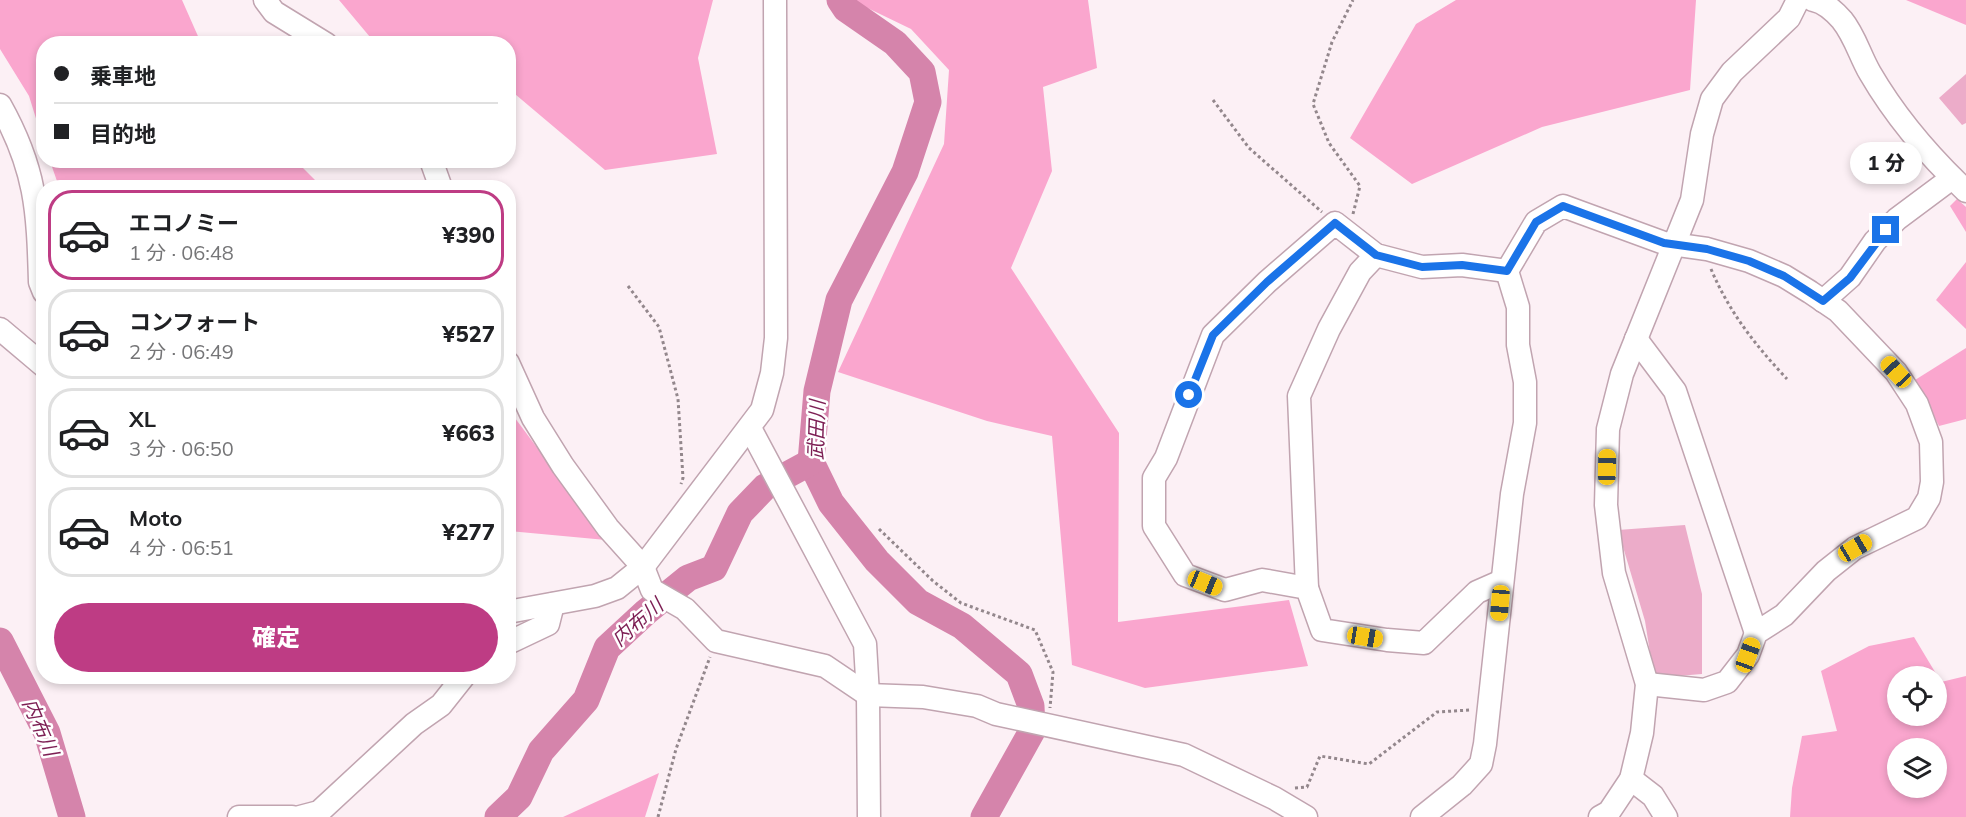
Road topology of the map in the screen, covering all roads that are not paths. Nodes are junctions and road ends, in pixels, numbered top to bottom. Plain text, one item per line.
1 (265, 0) edge
2 (776, 0) edge
3 (1798, 0) edge
4 (1813, 0) edge
5 (313, 36) edge
6 (0, 105) edge
7 (1959, 184) edge
8 (36, 200) edge
9 (1675, 243) junction
10 (1376, 255) junction
11 (1507, 271) junction
12 (1823, 301) junction
13 (0, 329) edge
14 (1636, 339) junction
15 (36, 359) edge
16 (516, 381) edge
17 (754, 436) junction
18 (643, 567) junction
19 (1502, 581) junction
20 (1307, 588) junction
21 (553, 604) junction
22 (516, 611) edge
23 (1756, 633) junction
24 (516, 639) edge
25 (458, 684) edge
26 (1647, 684) junction
27 (868, 695) junction
28 (1631, 779) junction
29 (239, 817) edge
30 (292, 817) edge
31 (300, 817) edge
32 (869, 817) edge
33 (1306, 817) edge
34 (1422, 817) edge
35 (1600, 817) edge
36 (1666, 817) edge

1 - 5 street
2 - 17 street
3 - 9 street
4 - 7 street
6 - 8 street
7 - 12 street
9 - 11 street
9 - 12 street
9 - 14 street
10 - 11 street
10 - 20 street
10 - 20 street
11 - 19 street
12 - 23 street
13 - 15 street
14 - 23 street
14 - 26 street
16 - 18 street
17 - 18 street
17 - 27 street
18 - 21 street
18 - 27 street
19 - 20 street
19 - 34 street
21 - 22 street
21 - 24 street
23 - 26 street
25 - 31 street
26 - 28 street
27 - 32 street
27 - 33 street
28 - 35 street
28 - 36 street
29 - 30 street

